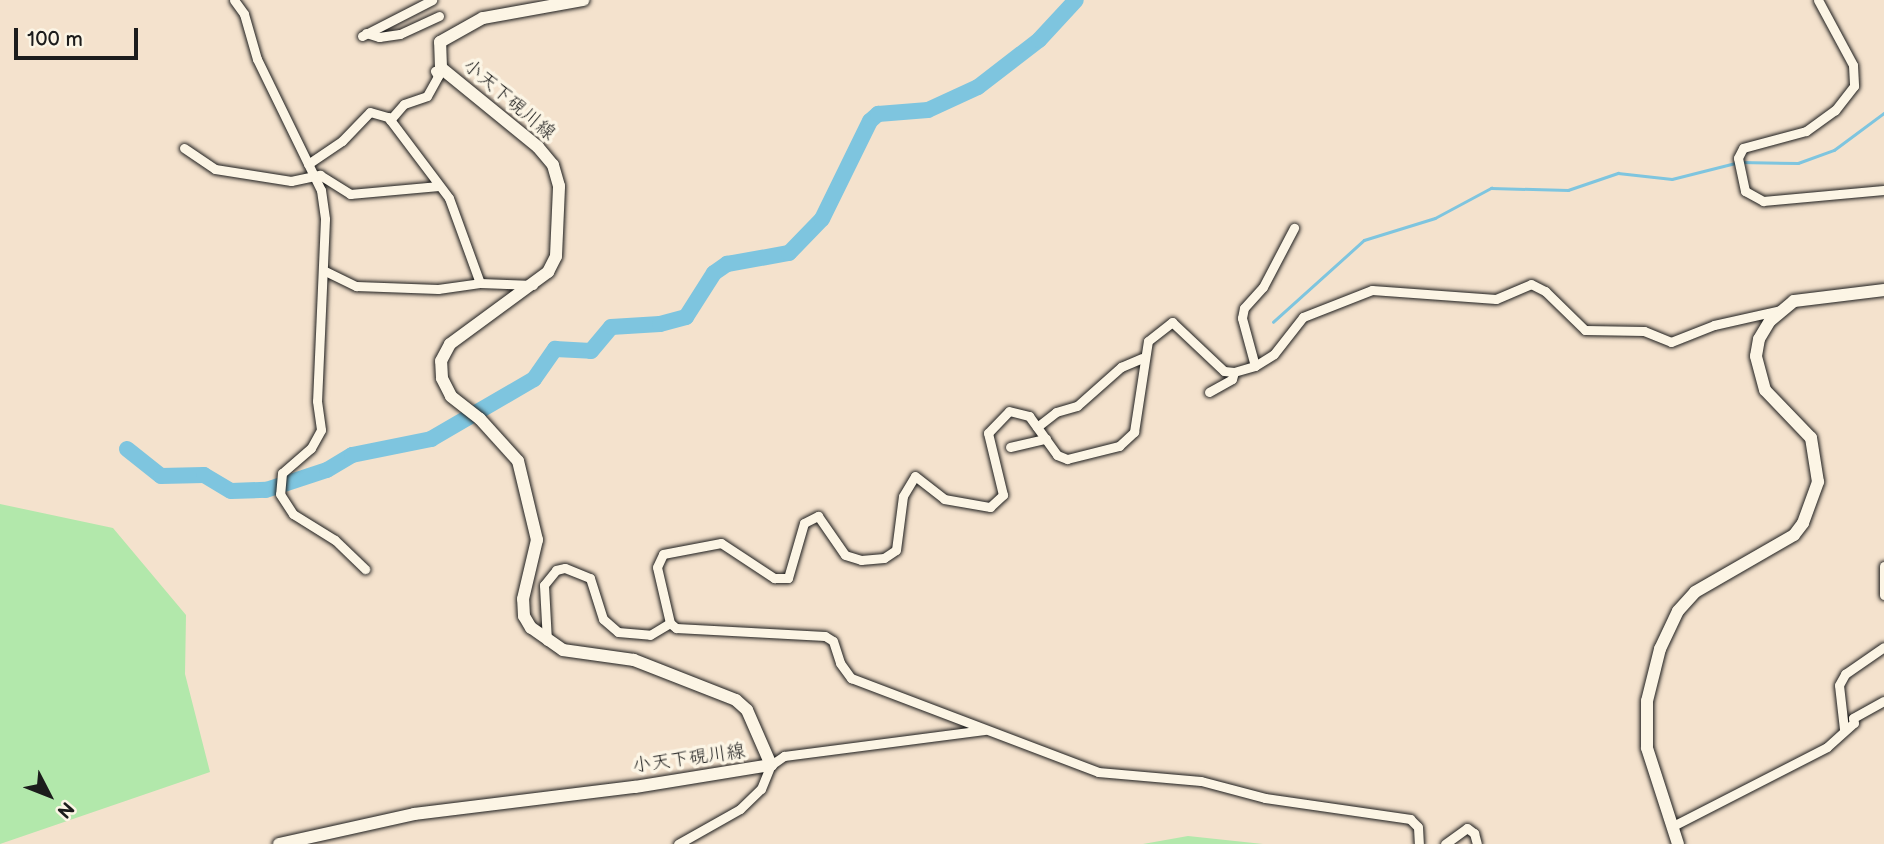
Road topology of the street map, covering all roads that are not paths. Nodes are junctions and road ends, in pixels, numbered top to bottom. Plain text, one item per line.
1 (234, 0) edge
2 (432, 0) edge
3 (583, 0) edge
4 (1818, 0) edge
5 (439, 16) dead end
6 (435, 71) dead end
7 (390, 120) junction
8 (184, 148) dead end
9 (309, 164) junction
10 (314, 176) junction
11 (439, 186) junction
12 (1884, 190) edge
13 (1294, 228) dead end
14 (323, 270) junction
15 (480, 283) junction
16 (534, 286) junction
17 (1884, 290) edge
18 (1781, 310) junction
19 (1142, 358) junction
20 (1255, 366) junction
21 (1234, 372) junction
22 (1209, 392) dead end
23 (1037, 427) junction
24 (1045, 439) junction
25 (1010, 447) dead end
26 (1884, 566) edge
27 (365, 569) dead end
28 (1884, 595) edge
29 (670, 623) junction
30 (547, 643) junction
31 (1884, 647) edge
32 (1884, 701) edge
33 (1844, 729) junction
34 (985, 730) junction
35 (771, 766) junction
36 (1671, 827) junction
37 (279, 844) edge
38 (677, 844) edge
39 (1419, 844) edge
40 (1446, 844) edge
41 (1477, 844) edge
42 (1678, 844) edge

1 - 9 street
2 - 5 street
3 - 16 main road, 小天下硯川線
4 - 12 street
6 - 7 street
7 - 9 street
7 - 11 street
8 - 10 street
9 - 10 street
10 - 11 street
10 - 14 street
11 - 15 street
13 - 20 street
14 - 15 street
14 - 27 street
15 - 16 street
16 - 30 main road, 小天下硯川線
17 - 18 main road
18 - 20 street
18 - 36 main road
19 - 21 street
19 - 23 street
19 - 24 street
20 - 21 street
21 - 22 street
23 - 24 street
23 - 29 street
24 - 25 street
26 - 28 street
29 - 30 street
29 - 34 street
30 - 35 main road, 小天下硯川線
31 - 33 street
32 - 33 street
33 - 36 street
34 - 35 street
34 - 39 street
35 - 37 main road, 小天下硯川線
35 - 38 street
36 - 42 main road
40 - 41 street

